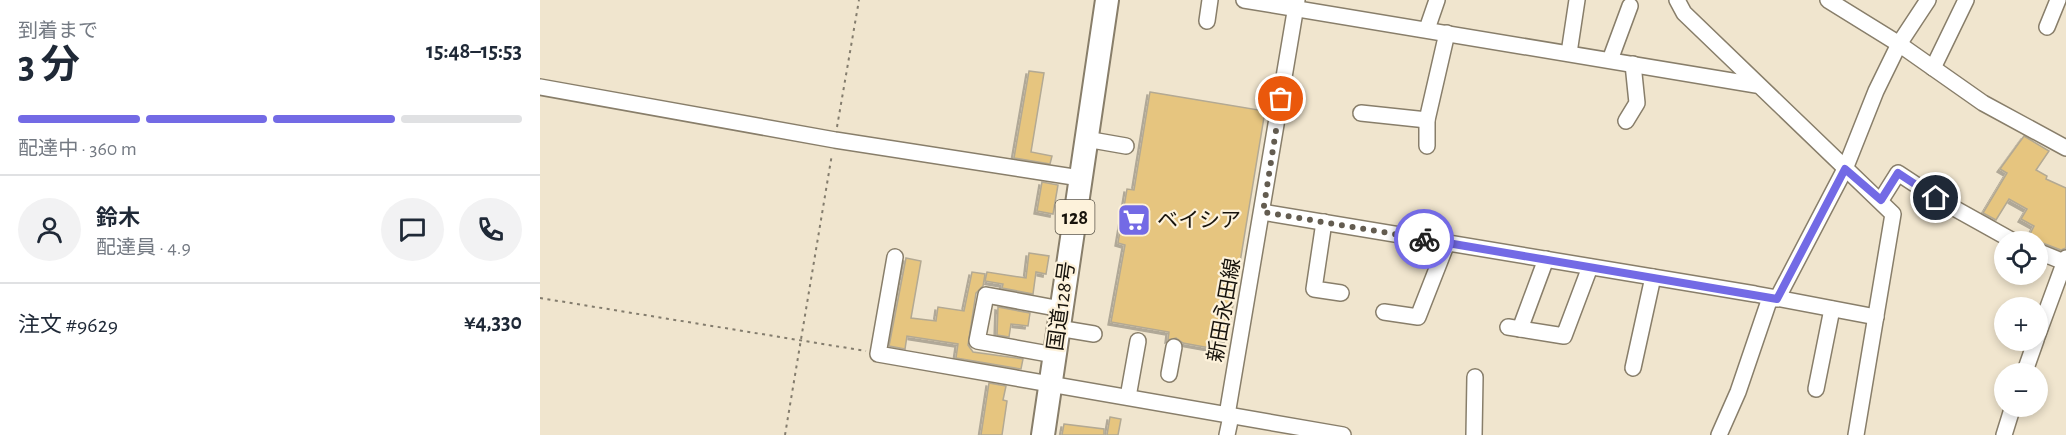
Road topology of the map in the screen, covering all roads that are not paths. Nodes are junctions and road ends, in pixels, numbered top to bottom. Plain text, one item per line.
1 (1107, 0) edge
2 (1210, 0) edge
3 (1244, 0) edge
4 (1437, 0) edge
5 (1578, 0) edge
6 (1677, 0) edge
7 (1928, 0) edge
8 (1966, 0) edge
9 (2058, 0) edge
10 (1831, 1) edge
11 (1271, 2) edge
12 (1296, 4) edge
13 (1630, 6) dead end
14 (1207, 21) dead end
15 (2047, 27) dead end
16 (1427, 29) junction
17 (1447, 33) junction
18 (1899, 44) junction
19 (1569, 53) junction
20 (1610, 60) junction
21 (1633, 64) junction
22 (1933, 68) junction
23 (1756, 85) junction
24 (540, 87) edge
25 (1361, 113) dead end
26 (1427, 120) junction
27 (1626, 121) dead end
28 (1086, 139) junction
29 (1126, 146) dead end
30 (1427, 146) dead end
31 (2066, 148) edge
32 (1845, 169) junction
33 (1080, 178) junction
34 (1881, 200) junction
35 (1263, 212) junction
36 (1324, 222) junction
37 (1995, 231) edge
38 (1447, 243) junction
39 (2048, 255) edge
40 (895, 257) dead end
41 (1545, 259) junction
42 (2065, 260) edge
43 (1590, 267) junction
44 (1653, 277) junction
45 (1341, 293) dead end
46 (1773, 299) junction
47 (2048, 306) edge
48 (1832, 309) junction
49 (1384, 312) dead end
50 (1876, 317) junction
51 (1060, 318) junction
52 (1094, 334) dead end
53 (1138, 342) dead end
54 (1174, 347) dead end
55 (1054, 355) junction
56 (1633, 368) dead end
57 (1169, 374) dead end
58 (1475, 377) dead end
59 (1050, 383) junction
60 (1816, 389) dead end
61 (1128, 397) junction
62 (1229, 415) junction
63 (2010, 417) edge
64 (1043, 435) edge
65 (1227, 435) edge
66 (1343, 435) edge
67 (1474, 435) edge
68 (1719, 435) edge
69 (1856, 435) edge
70 (2004, 435) edge

1 - 28 highway, 国道128号 / 128
2 - 14 street
3 - 11 street
4 - 16 street
5 - 19 street
6 - 23 street
7 - 18 street
8 - 22 street
9 - 15 street
10 - 18 street
11 - 12 street
12 - 16 street
12 - 35 street, 新田永田線
13 - 20 street
16 - 17 street
17 - 19 street
17 - 26 street
18 - 22 street
18 - 32 street
19 - 20 street
20 - 21 street
21 - 23 street
21 - 27 street
22 - 31 street
23 - 32 street
24 - 33 street
25 - 26 street
26 - 30 street
28 - 29 street
28 - 33 highway, 国道128号 / 128
32 - 34 street
32 - 46 street
33 - 51 highway, 国道128号 / 128
34 - 37 street
34 - 50 street
35 - 36 street
35 - 62 street, 新田永田線
36 - 38 street
36 - 45 street
38 - 41 street
38 - 49 street
39 - 42 street
40 - 59 street
41 - 43 street
41 - 43 street
42 - 47 street
43 - 44 street
44 - 46 street
44 - 56 street
46 - 48 street
46 - 68 street
48 - 50 street
48 - 60 street
50 - 69 street
51 - 52 street
51 - 55 highway, 国道128号 / 128
51 - 55 street
53 - 61 street
54 - 57 street
55 - 59 highway, 国道128号 / 128
58 - 67 street
59 - 61 street
59 - 64 highway, 国道128号 / 128
61 - 62 street
62 - 65 street, 新田永田線
62 - 66 street
63 - 70 street

